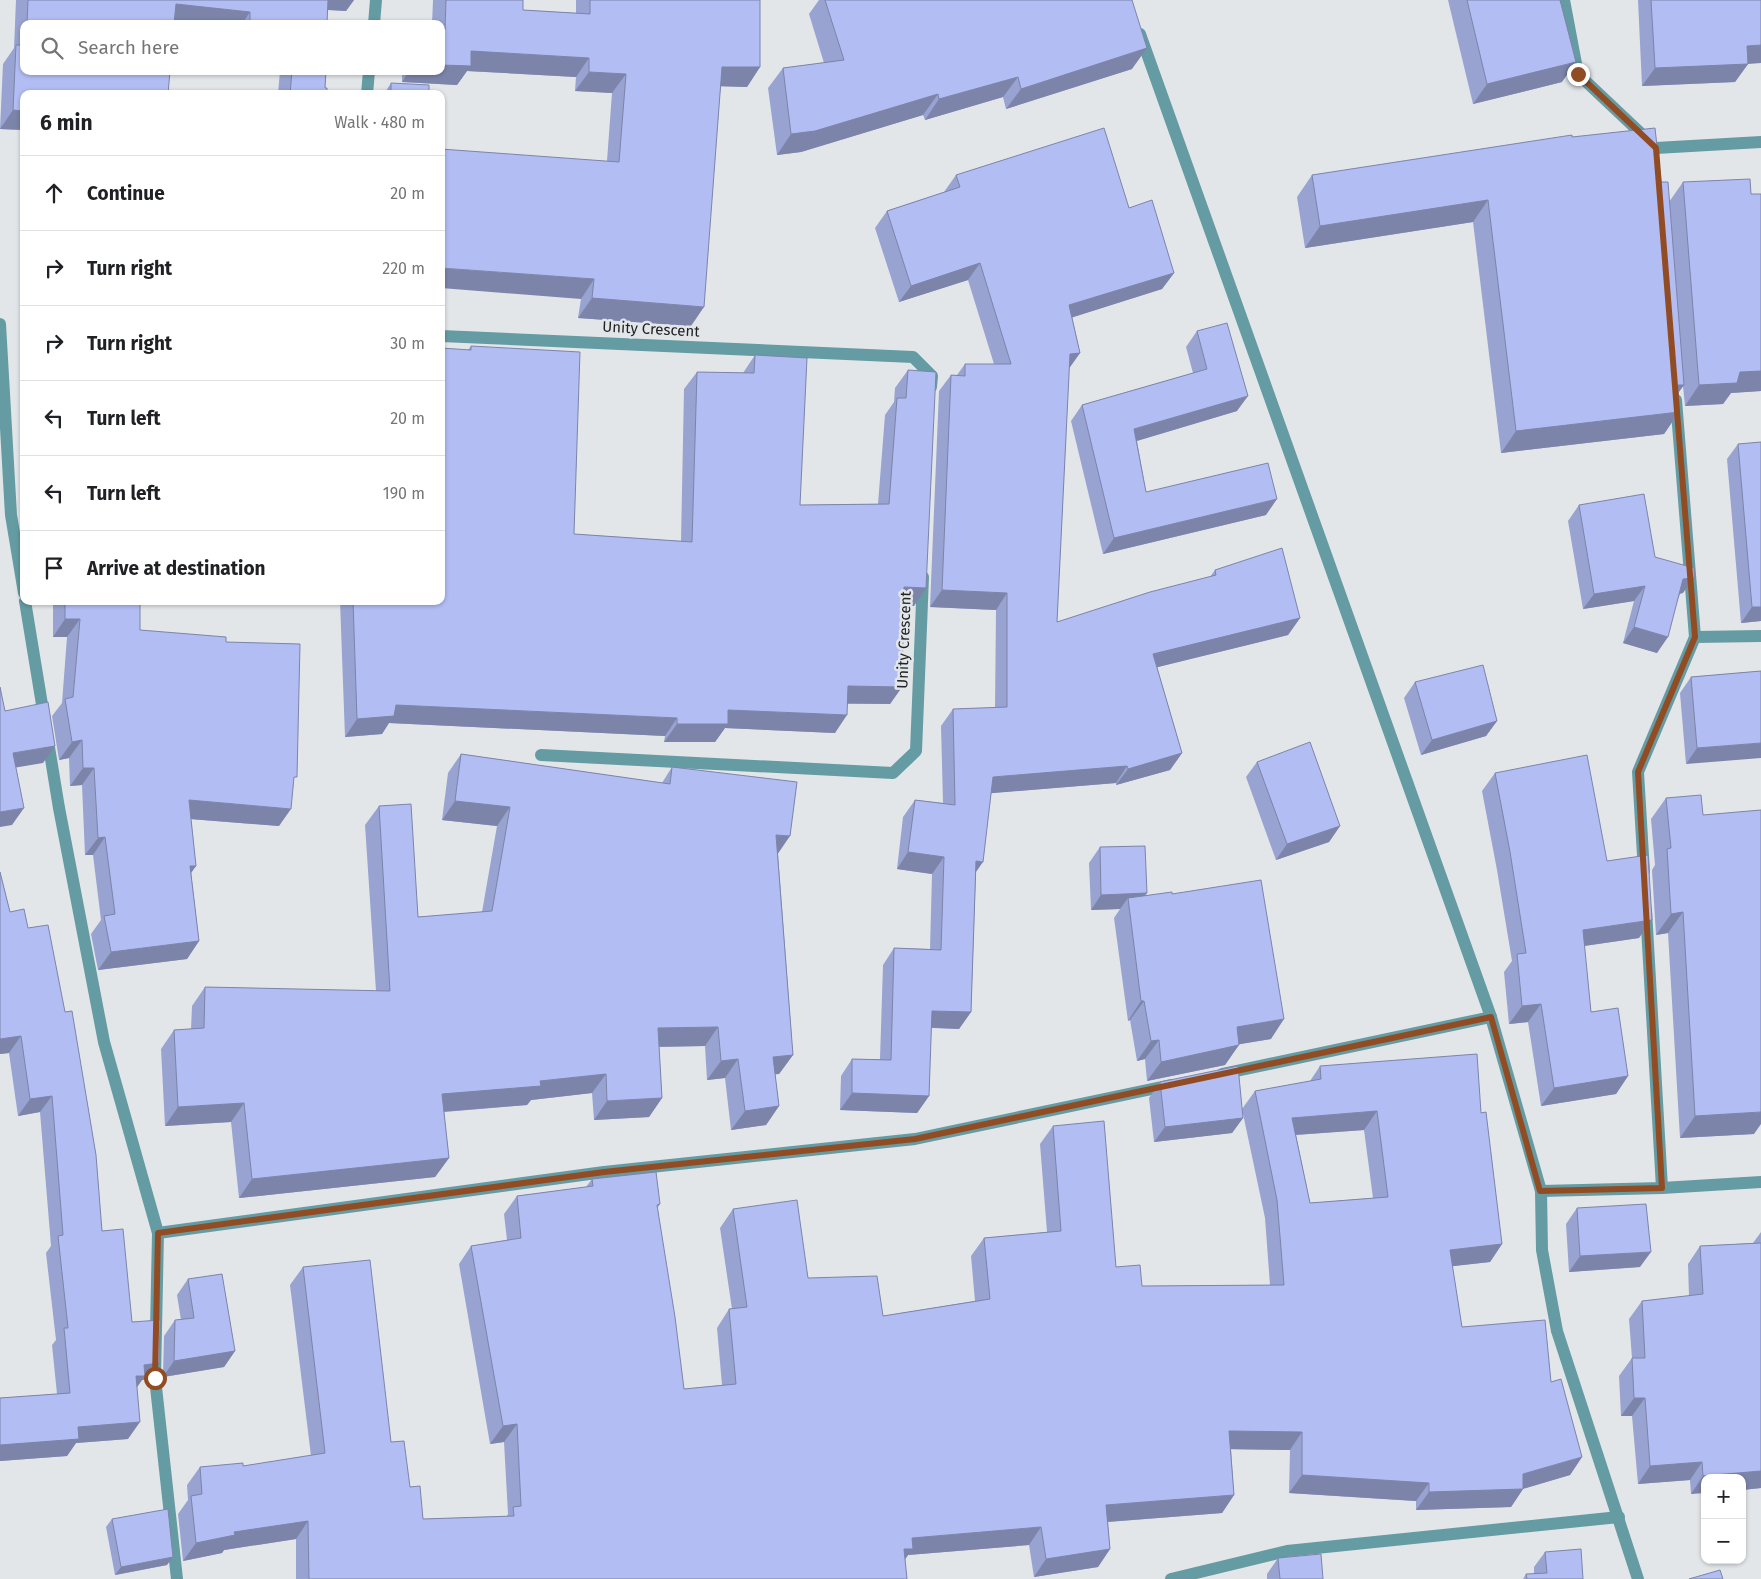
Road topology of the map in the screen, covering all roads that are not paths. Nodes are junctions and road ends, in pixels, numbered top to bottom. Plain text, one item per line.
1 (376, 0) edge
2 (1564, 0) edge
3 (1135, 19) edge
4 (374, 20) edge
5 (369, 75) edge
6 (367, 90) edge
7 (1761, 142) edge
8 (0, 324) edge
9 (445, 336) edge
10 (1675, 392) edge
11 (931, 395) edge
12 (6, 517) edge
13 (924, 563) edge
14 (20, 576) edge
15 (26, 605) edge
16 (1761, 636) edge
17 (1695, 637) junction
18 (541, 755) dead end
19 (1644, 881) edge
20 (1646, 900) edge
21 (1491, 1017) junction
22 (1208, 1077) edge
23 (1179, 1084) edge
24 (1761, 1182) edge
25 (1662, 1188) junction
26 (1540, 1191) junction
27 (158, 1233) junction
28 (1619, 1517) junction
29 (177, 1579) edge
30 (1171, 1579) edge
31 (1638, 1579) edge

1 - 4 street
2 - 7 street
3 - 21 street
5 - 6 street
8 - 12 street
9 - 11 street, Unity Crescent
10 - 17 street
12 - 14 street
13 - 18 street, Unity Crescent
15 - 27 street
16 - 17 street
17 - 19 street
20 - 25 street
21 - 22 street
21 - 26 street
23 - 27 street
24 - 25 street
25 - 26 street
26 - 28 street
27 - 29 street
28 - 30 street
28 - 31 street

